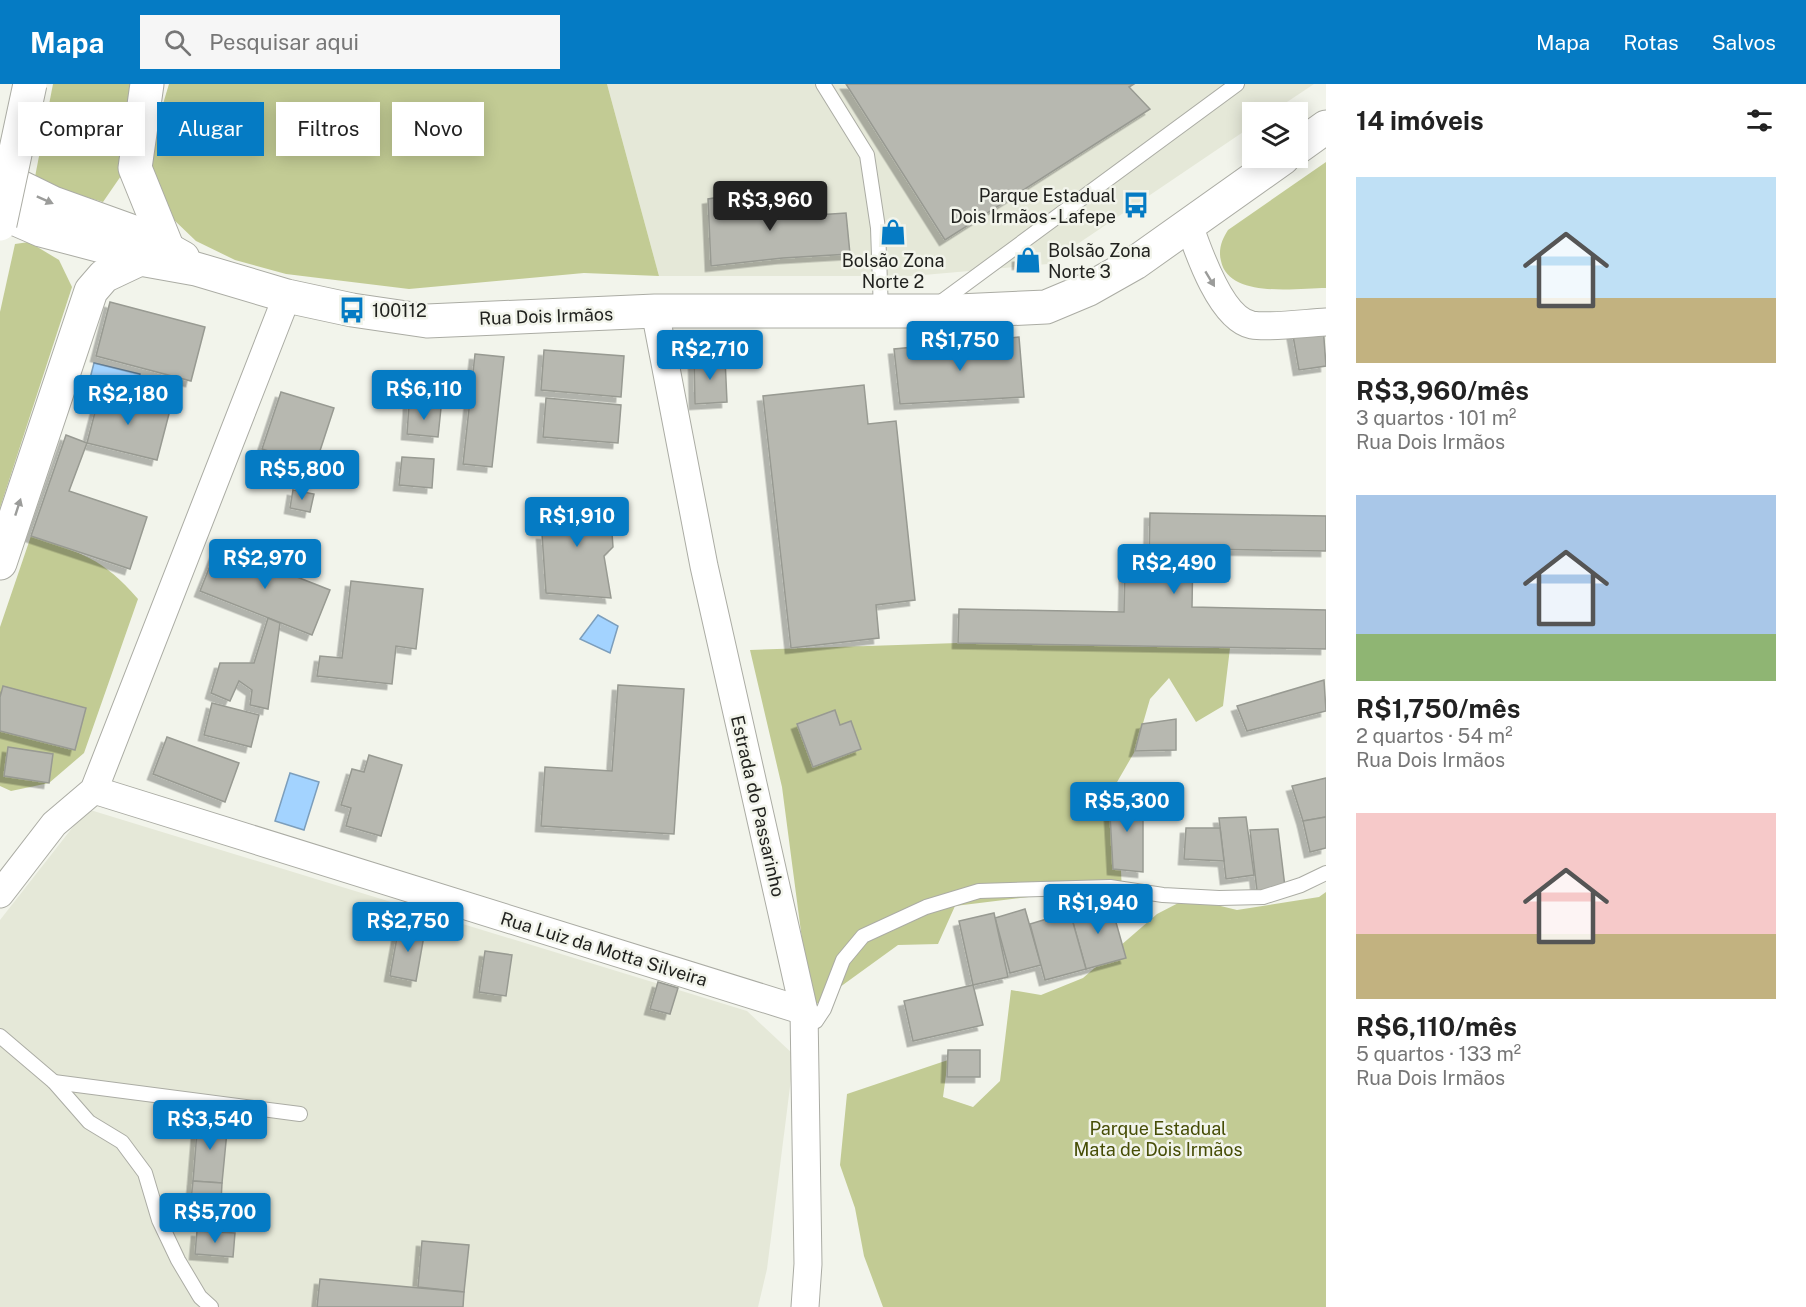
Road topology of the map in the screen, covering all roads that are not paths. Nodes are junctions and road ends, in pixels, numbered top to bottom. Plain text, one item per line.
1 (30, 84) edge
2 (147, 84) edge
3 (823, 84) edge
4 (1237, 84) edge
5 (1326, 127) edge
6 (1308, 140) edge
7 (135, 168) junction
8 (1270, 168) edge
9 (0, 177) edge
10 (0, 208) edge
11 (93, 217) junction
12 (0, 224) edge
13 (1189, 225) junction
14 (66, 239) junction
15 (154, 253) junction
16 (90, 295) junction
17 (287, 296) junction
18 (655, 311) junction
19 (881, 311) junction
20 (929, 311) junction
21 (1326, 322) edge
22 (0, 563) edge
23 (94, 790) junction
24 (1326, 873) edge
25 (0, 894) edge
26 (804, 1019) junction
27 (0, 1036) edge
28 (54, 1082) junction
29 (300, 1114) dead end
30 (211, 1307) edge
31 (806, 1307) edge

1 - 12 main road, bridge
2 - 7 main road
3 - 19 lane
4 - 20 lane
5 - 6 main road
7 - 11 main road
7 - 15 main road
8 - 13 main road
9 -> 11 main road, Rua Dois Irmãos
10 - 14 main road, Rua Dois Irmãos
11 - 15 main road, Rua Dois Irmãos
13 - 20 main road, Rua Dois Irmãos
13 -> 21 street
14 - 15 main road, Rua Dois Irmãos
14 - 16 main road
15 - 16 main road
15 - 17 main road, Rua Dois Irmãos
22 -> 16 main road
17 - 18 main road, Rua Dois Irmãos
17 - 23 street
18 - 19 main road, Rua Dois Irmãos
18 - 26 street, Estrada do Passarinho
19 - 20 main road, Rua Dois Irmãos
23 - 25 street
23 - 26 street, Rua Luiz da Motta Silveira
24 - 26 lane
26 - 31 street, Estrada do Passarinho
27 - 28 lane
28 - 29 lane
28 - 30 lane

